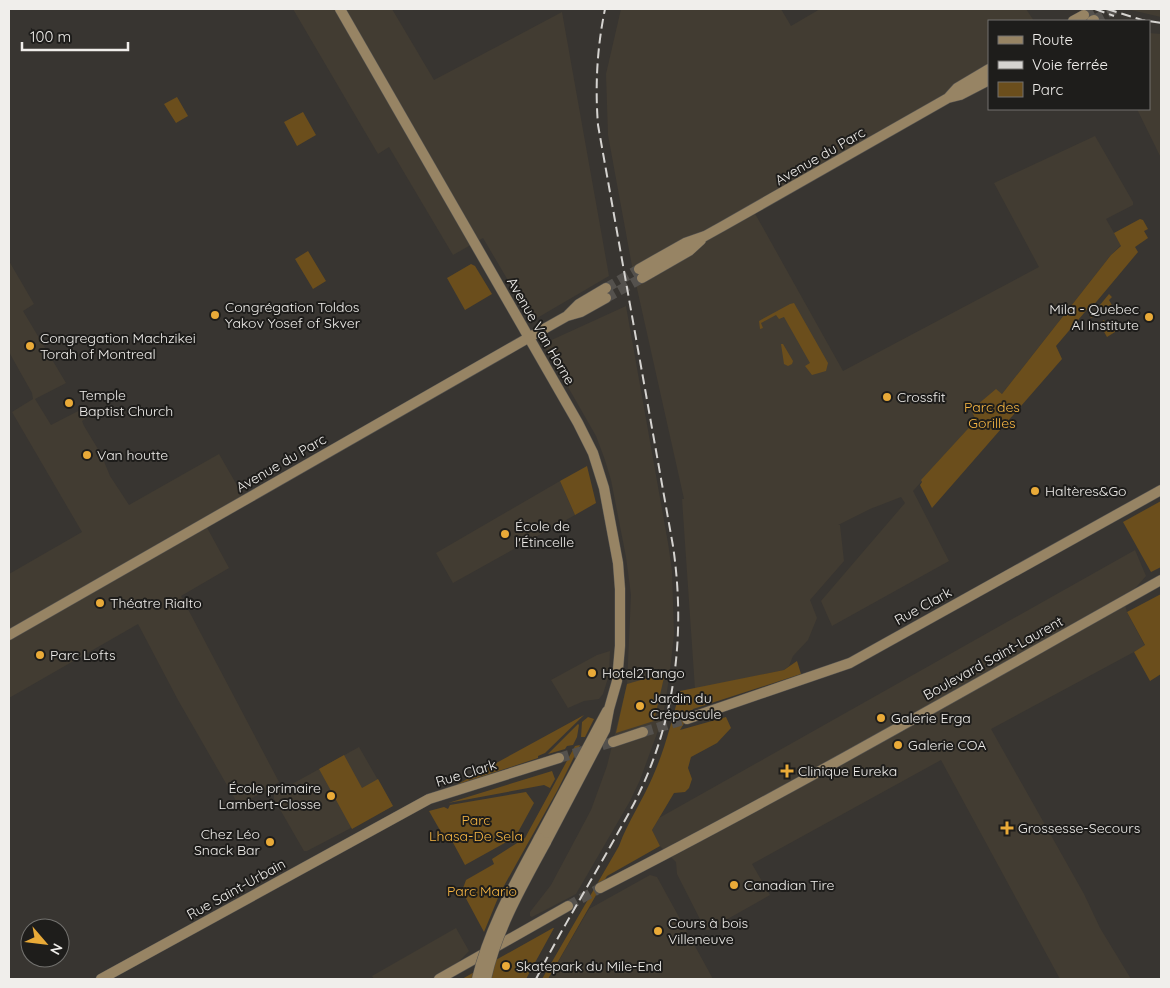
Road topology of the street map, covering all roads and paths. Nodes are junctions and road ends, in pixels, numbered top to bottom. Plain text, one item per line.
1 (340, 9) edge
2 (988, 70) edge
3 (988, 81) edge
4 (948, 98) junction
5 (640, 274) tunnel mouth
6 (606, 293) tunnel mouth
7 (529, 337) junction
8 (1161, 490) edge
9 (1161, 580) edge
10 (9, 635) edge
11 (687, 719) tunnel mouth
12 (643, 732) tunnel mouth
13 (613, 742) tunnel mouth
14 (559, 758) tunnel mouth
15 (384, 823) joint
16 (543, 840) junction
17 (600, 888) tunnel mouth
18 (568, 906) tunnel mouth
19 (101, 979) edge
20 (439, 979) edge
21 (477, 979) edge
22 (486, 979) edge

1 - 7 main road, Avenue Van Horne
2 - 4 main road, Avenue du Parc
3 - 4 main road, Avenue du Parc
4 - 5 main road, Avenue du Parc
6 - 7 main road, Avenue du Parc
7 - 10 main road, Avenue du Parc
7 - 16 main road, Avenue Van Horne
8 - 11 main road, Rue Clark
9 - 17 main road, Boulevard Saint-Laurent
12 - 13 main road
14 - 15 main road, Rue Clark
15 - 19 main road, Rue Saint-Urbain
16 - 21 main road, bridge
16 - 22 main road, bridge
18 - 20 main road

